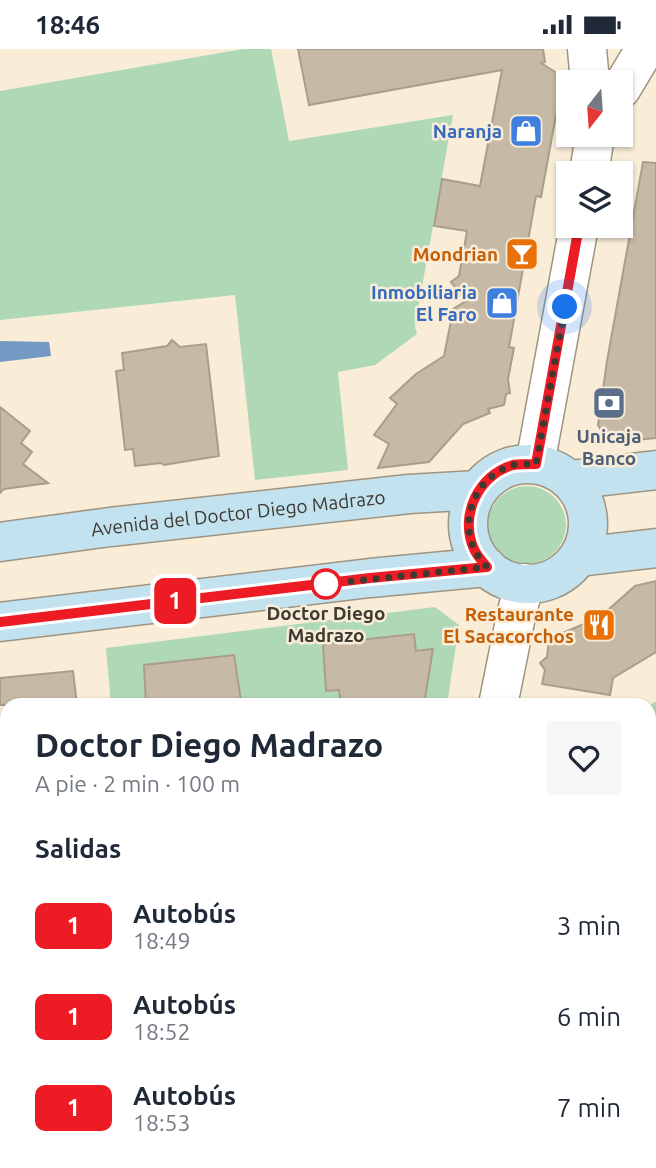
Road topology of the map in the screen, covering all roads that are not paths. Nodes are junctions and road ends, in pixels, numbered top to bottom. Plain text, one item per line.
1 (587, 49) edge
2 (645, 49) edge
3 (589, 70) edge
4 (632, 70) edge
5 (577, 238) edge
6 (536, 464) junction
7 (656, 470) edge
8 (570, 480) junction
9 (478, 490) junction
10 (0, 542) edge
11 (656, 548) edge
12 (579, 557) junction
13 (487, 567) junction
14 (525, 583) junction
15 (0, 622) edge
16 (499, 698) edge

1 - 3 street
2 - 4 street
5 - 6 street
6 - 8 main road
6 - 9 main road
7 - 8 main road
8 - 12 main road
9 - 10 main road, Avenida del Doctor Diego Madrazo
9 - 13 main road
11 - 12 main road
12 - 14 main road
13 - 14 main road
13 - 15 main road
14 - 16 street

